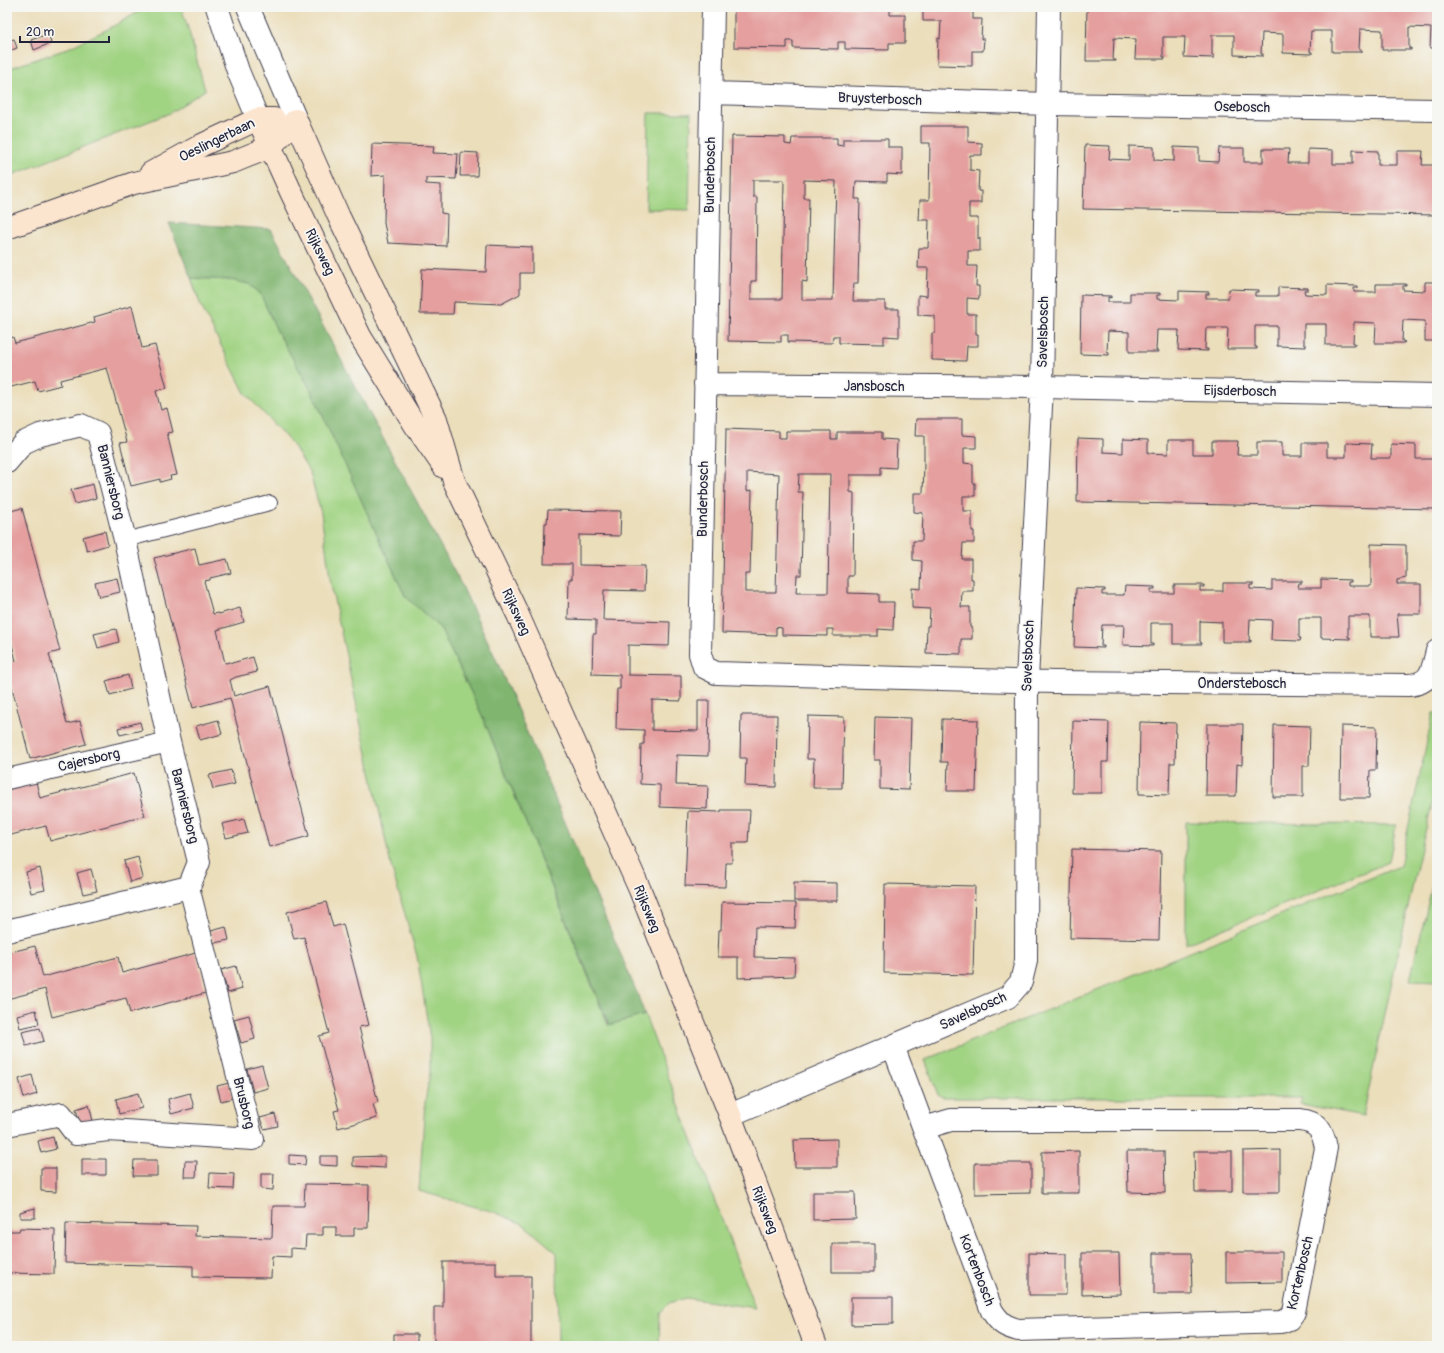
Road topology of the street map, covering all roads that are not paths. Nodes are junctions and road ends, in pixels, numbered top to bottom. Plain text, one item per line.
1 (217, 7) edge
2 (248, 7) edge
3 (713, 7) edge
4 (1050, 7) edge
5 (712, 93) junction
6 (1048, 104) junction
7 (1437, 110) edge
8 (258, 119) junction
9 (296, 120) junction
10 (270, 147) junction
11 (134, 183) junction
12 (7, 228) edge
13 (705, 384) junction
14 (1042, 387) junction
15 (1437, 395) edge
16 (7, 462) edge
17 (454, 480) junction
18 (270, 503) dead end
19 (125, 540) junction
20 (1437, 651) edge
21 (1026, 680) junction
22 (169, 742) junction
23 (8, 774) edge
24 (189, 887) junction
25 (7, 931) edge
26 (894, 1046) junction
27 (730, 1115) junction
28 (7, 1125) edge
29 (924, 1128) junction
30 (253, 1139) joint
31 (816, 1346) edge

1 - 8 street, Rijksweg
2 - 9 street, Rijksweg
3 - 5 street, Bunderbosch
4 - 6 street, Savelsbosch
5 - 6 street, Bruysterbosch
5 - 13 street, Bunderbosch
6 - 7 street, Osebosch
6 - 14 street, Savelsbosch
8 - 9 main road, Oeslingerbaan
8 - 10 main road, Rijksweg
8 - 11 main road, Oeslingerbaan
9 - 10 main road, Oeslingerbaan
9 - 17 main road, Rijksweg
10 - 11 main road, Oeslingerbaan
10 - 17 main road, Rijksweg
11 - 12 main road, Oeslingerbaan
13 - 14 street, Jansbosch
13 - 21 street, Bunderbosch
14 - 15 street, Eijsderbosch
14 - 21 street, Savelsbosch
16 - 19 street, Banniersborg
17 - 27 main road, Rijksweg
18 - 19 lane, Banniersborg
19 - 22 street, Banniersborg
20 - 21 street, Onderstebosch
21 - 26 street, Savelsbosch
22 - 23 street, Cajersborg
22 - 24 street, Banniersborg
24 - 25 street
24 - 30 street, Brusborg
26 - 27 street, Savelsbosch
26 - 29 street, Kortenbosch
27 - 31 main road, Rijksweg
28 - 30 street, Brusborg
29 - 29 street, Kortenbosch

